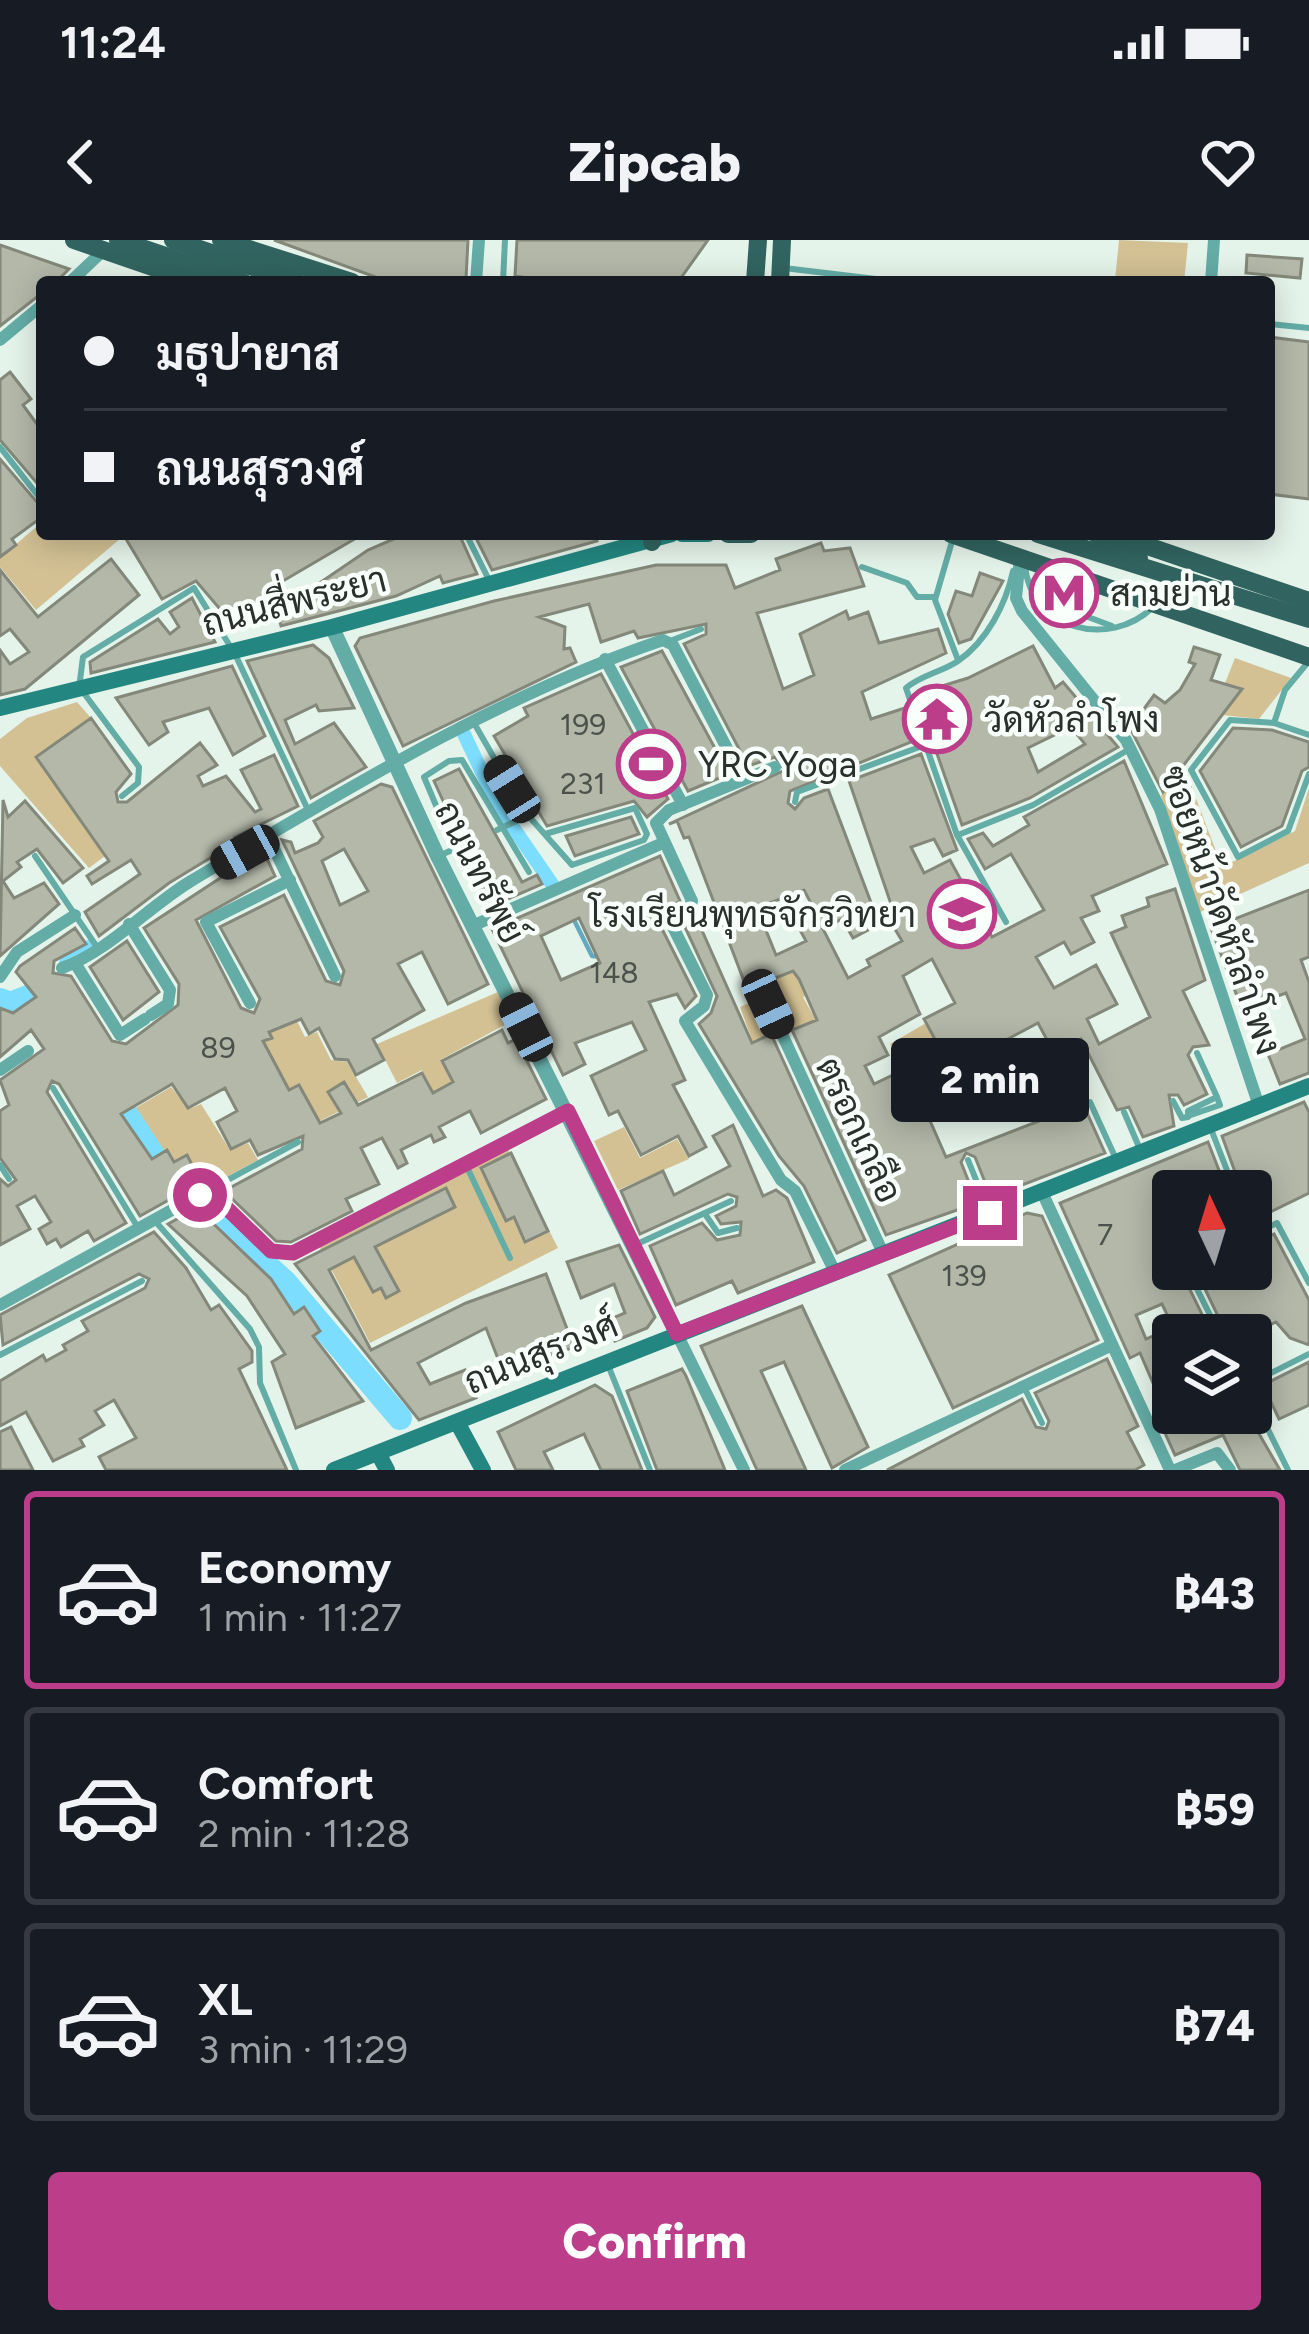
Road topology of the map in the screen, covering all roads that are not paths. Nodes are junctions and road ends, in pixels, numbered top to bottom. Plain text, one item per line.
1 (74, 240) edge
2 (173, 240) edge
3 (221, 240) edge
4 (479, 240) edge
5 (505, 240) edge
6 (758, 240) edge
7 (782, 240) edge
8 (1214, 240) edge
9 (111, 245) edge
10 (196, 265) edge
11 (780, 275) edge
12 (77, 276) edge
13 (226, 276) edge
14 (261, 276) edge
15 (333, 276) edge
16 (476, 276) edge
17 (503, 276) edge
18 (755, 276) edge
19 (1211, 276) edge
20 (36, 310) edge
21 (1275, 325) edge
22 (1309, 328) edge
23 (0, 340) edge
24 (0, 447) edge
25 (36, 493) edge
26 (469, 540) edge
27 (645, 540) edge
28 (950, 540) edge
29 (970, 540) edge
30 (998, 540) edge
31 (1057, 540) edge
32 (1107, 540) edge
33 (1129, 540) edge
34 (1020, 557) junction
35 (862, 567) dead end
36 (1057, 570) junction
37 (491, 584) junction
38 (935, 597) junction
39 (1309, 601) edge
40 (1156, 604) junction
41 (1309, 619) edge
42 (332, 627) junction
43 (1309, 628) edge
44 (701, 629) dead end
45 (670, 641) junction
46 (1309, 647) edge
47 (233, 651) junction
48 (1309, 658) edge
49 (605, 659) junction
50 (958, 660) junction
51 (80, 689) junction
52 (0, 708) edge
53 (473, 723) junction
54 (1274, 723) junction
55 (1309, 736) edge
56 (926, 745) junction
57 (1131, 748) junction
58 (394, 764) junction
59 (775, 767) dead end
60 (1309, 774) edge
61 (743, 779) junction
62 (122, 796) dead end
63 (795, 802) dead end
64 (682, 805) junction
65 (309, 814) junction
66 (440, 815) dead end
67 (529, 815) junction
68 (501, 828) junction
69 (545, 834) junction
70 (957, 836) junction
71 (269, 838) junction
72 (663, 843) junction
73 (463, 845) dead end
74 (35, 856) dead end
75 (438, 857) junction
76 (529, 872) dead end
77 (290, 880) junction
78 (75, 915) junction
79 (1006, 922) dead end
80 (129, 924) junction
81 (472, 926) junction
82 (97, 947) junction
83 (335, 976) dead end
84 (0, 977) edge
85 (759, 988) dead end
86 (250, 1003) dead end
87 (781, 1032) joint
88 (28, 1051) dead end
89 (1197, 1053) dead end
90 (0, 1070) edge
91 (53, 1088) dead end
92 (1304, 1091) edge
93 (1173, 1101) dead end
94 (1090, 1102) dead end
95 (1259, 1106) junction
96 (568, 1111) junction
97 (1124, 1112) dead end
98 (1197, 1124) junction
99 (298, 1142) dead end
100 (1141, 1153) junction
101 (968, 1160) dead end
102 (464, 1161) junction
103 (1117, 1162) junction
104 (0, 1165) edge
105 (1223, 1170) edge
106 (9, 1179) dead end
107 (204, 1192) junction
108 (1042, 1192) junction
109 (731, 1201) dead end
110 (990, 1213) junction
111 (705, 1214) junction
112 (155, 1220) junction
113 (1272, 1225) edge
114 (737, 1228) dead end
115 (139, 1230) junction
116 (634, 1246) junction
117 (883, 1253) junction
118 (510, 1258) dead end
119 (835, 1272) junction
120 (142, 1281) dead end
121 (1309, 1283) edge
122 (0, 1305) edge
123 (677, 1334) junction
124 (1110, 1346) junction
125 (0, 1354) edge
126 (1309, 1354) edge
127 (607, 1362) junction
128 (1272, 1372) edge
129 (1023, 1386) junction
130 (458, 1422) junction
131 (1042, 1423) dead end
132 (1270, 1434) edge
133 (377, 1453) junction
134 (296, 1470) edge
135 (334, 1470) edge
136 (388, 1470) edge
137 (483, 1470) edge
138 (650, 1470) edge
139 (745, 1470) edge
140 (845, 1470) edge
141 (1173, 1470) edge
142 (1230, 1470) edge
143 (1288, 1470) edge

1 - 9 main road
2 - 10 main road
3 - 15 main road
4 - 16 street
5 - 17 lane
6 - 18 main road
7 - 11 main road
8 - 19 street
9 - 10 main road
9 - 12 street
10 - 13 main road
10 - 14 main road
20 - 23 street
21 - 22 lane
24 - 25 lane
26 - 37 lane
27 - 37 main road, ถนนสี่พระยา
28 - 38 lane
29 - 34 main road
30 - 48 main road
31 - 41 main road
32 - 43 main road
33 - 39 main road
34 - 36 main road
34 - 40 lane
34 - 50 lane
34 - 57 street, ซอยหน้าวัดหัวลำโพง
35 - 38 lane
36 - 40 main road
36 - 46 main road
37 - 42 main road, ถนนสี่พระยา
38 - 50 lane
40 - 48 main road
42 - 47 main road, ถนนสี่พระยา
42 - 58 street, ถนนทรัพย์
44 - 45 lane
45 - 49 street
45 - 61 street
47 - 51 main road, ถนนสี่พระยา
47 - 51 lane
47 - 65 lane
48 - 54 lane
49 - 53 street
49 - 64 street
50 - 56 lane
51 - 52 main road, ถนนสี่พระยา
51 - 62 lane
53 - 58 street
53 - 67 lane
54 - 55 lane
54 - 60 lane
56 - 63 lane
56 - 70 lane
57 - 70 lane
57 - 95 street, ซอยหน้าวัดหัวลำโพง
58 - 65 street
58 - 75 street, ถนนทรัพย์
59 - 61 street
61 - 64 street
64 - 72 street
65 - 71 street
66 - 68 lane
67 - 68 lane
67 - 69 lane
68 - 76 lane
69 - 69 lane
70 - 79 lane
71 - 77 street
71 - 80 street
72 - 81 street
72 - 119 street
73 - 75 lane
74 - 78 lane
75 - 81 street, ถนนทรัพย์
77 - 83 street
77 - 86 street
78 - 82 lane
78 - 84 street
80 - 82 street
80 - 82 street
81 - 96 street, ถนนทรัพย์
85 - 87 lane
87 - 117 street, ตรอกเกลือ
88 - 90 street
89 - 98 lane
91 - 115 lane
92 - 95 main road, ถนนสุรวงศ์
93 - 98 lane
94 - 103 lane
95 - 98 main road, ถนนสุรวงศ์
96 - 102 street
96 - 116 street, ถนนทรัพย์
97 - 100 lane
98 - 100 main road, ถนนสุรวงศ์
98 - 105 lane
99 - 107 lane
100 - 103 main road, ถนนสุรวงศ์
101 - 110 lane
102 - 107 street
102 - 118 lane
103 - 108 main road, ถนนสุรวงศ์
104 - 106 lane
107 - 112 street
108 - 110 main road, ถนนสุรวงศ์
108 - 124 street
109 - 111 lane
110 - 117 main road, ถนนสุรวงศ์
111 - 114 lane
111 - 116 lane
112 - 115 street
112 - 134 lane
113 - 121 lane
115 - 122 street
116 - 123 street, ถนนทรัพย์
117 - 119 main road, ถนนสุรวงศ์
119 - 123 main road, ถนนสุรวงศ์
120 - 125 lane
123 - 127 main road, ถนนสุรวงศ์
123 - 139 street
124 - 129 street
124 - 141 street
126 - 128 lane
127 - 130 main road, ถนนสุรวงศ์
127 - 138 lane
129 - 131 lane
129 - 140 street
130 - 133 main road, ถนนสุรวงศ์
130 - 137 main road
132 - 143 lane
133 - 135 main road, ถนนสุรวงศ์
133 - 136 main road
141 - 142 street

